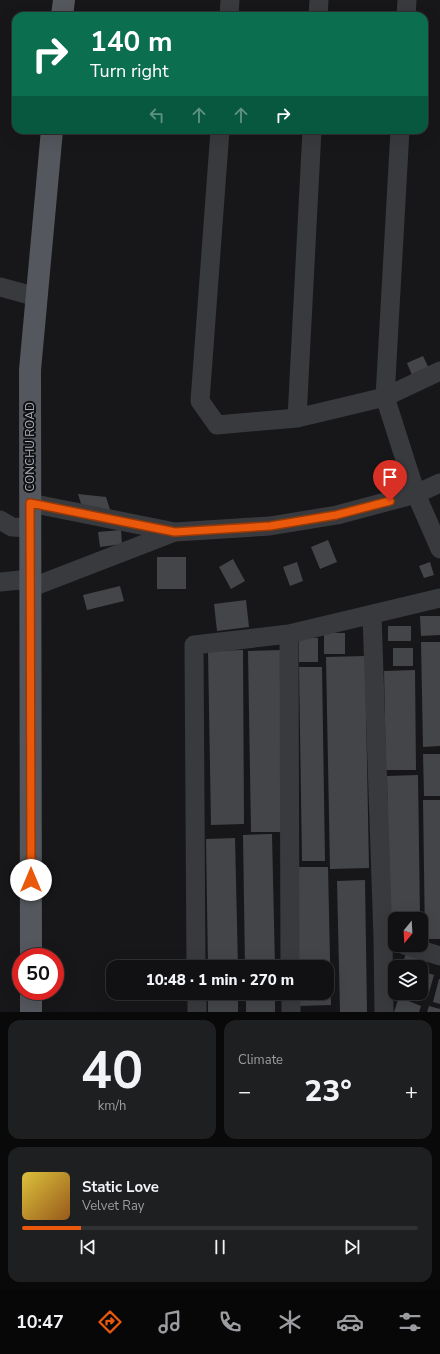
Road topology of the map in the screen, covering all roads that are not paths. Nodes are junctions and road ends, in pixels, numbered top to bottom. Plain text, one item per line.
1 (64, 0) edge
2 (230, 0) edge
3 (319, 0) edge
4 (407, 0) edge
5 (62, 12) edge
6 (229, 12) edge
7 (318, 12) edge
8 (406, 12) edge
9 (52, 134) edge
10 (220, 134) edge
11 (312, 134) edge
12 (400, 134) edge
13 (0, 287) edge
14 (37, 296) junction
15 (440, 371) edge
16 (385, 397) junction
17 (297, 418) junction
18 (440, 483) edge
19 (416, 494) junction
20 (30, 503) junction
21 (0, 520) edge
22 (30, 528) junction
23 (175, 532) junction
24 (440, 549) edge
25 (0, 582) edge
26 (30, 584) junction
27 (440, 598) edge
28 (372, 615) junction
29 (289, 634) junction
30 (388, 921) edge
31 (31, 948) edge
32 (388, 952) edge
33 (427, 952) edge
34 (440, 956) edge
35 (196, 960) edge
36 (290, 960) edge
37 (31, 1000) edge
38 (196, 1000) edge
39 (291, 1000) edge
40 (31, 1012) edge
41 (197, 1012) edge
42 (291, 1012) edge
43 (384, 1012) edge

1 - 5 main road
2 - 6 street
3 - 7 street
4 - 8 street
9 - 14 main road, CONCHU ROAD
10 - 17 street
11 - 17 street
12 - 16 street
13 - 14 street
14 - 20 main road, CONCHU ROAD
15 - 16 street
16 - 17 street
16 - 19 street
18 - 19 street
19 - 23 street
19 - 24 street
20 - 22 main road, CONCHU ROAD
20 - 23 street
21 - 22 street
22 - 26 main road, CONCHU ROAD
23 - 26 street
25 - 26 street
26 - 31 main road, CONCHU ROAD
27 - 28 street
28 - 29 street
28 - 30 street
29 - 35 street
29 - 36 street
32 - 43 street
33 - 34 street
37 - 40 main road
38 - 41 street
39 - 42 street

